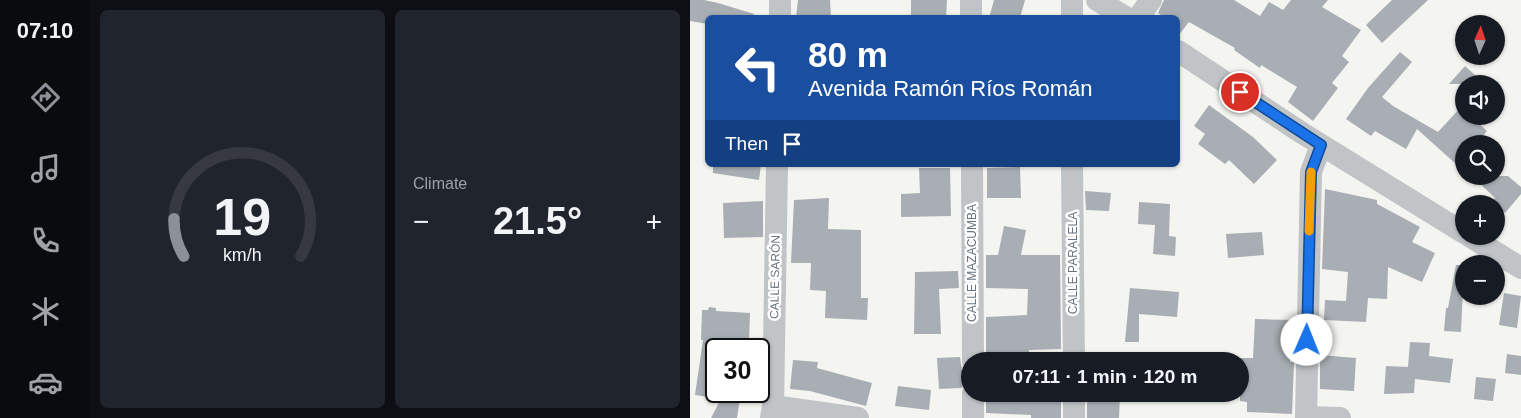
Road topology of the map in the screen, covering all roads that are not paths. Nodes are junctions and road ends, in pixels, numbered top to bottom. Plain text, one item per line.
1 (780, 0) edge
2 (971, 0) edge
3 (1072, 0) edge
4 (1097, 0) edge
5 (1152, 0) edge
6 (780, 15) edge
7 (971, 15) edge
8 (1072, 15) edge
9 (1122, 15) edge
10 (1140, 15) edge
11 (1180, 52) edge
12 (1321, 145) junction
13 (777, 167) edge
14 (972, 167) edge
15 (1072, 167) edge
16 (1455, 227) edge
17 (1484, 245) edge
18 (1521, 268) edge
19 (973, 352) edge
20 (1074, 352) edge
21 (973, 402) edge
22 (1074, 402) edge
23 (772, 412) edge
24 (858, 418) edge
25 (973, 418) edge
26 (1074, 418) edge
27 (1306, 418) edge
28 (1340, 418) edge

1 - 6 street
2 - 7 street
3 - 8 street
4 - 9 street
5 - 10 street
11 - 12 street
12 - 16 street
12 - 27 street
13 - 23 street, CALLE SARÓN
14 - 19 street, CALLE MAZACUMBA
15 - 20 street, CALLE PARALELA
17 - 18 street
21 - 25 street
22 - 26 street
23 - 24 street
27 - 28 street

